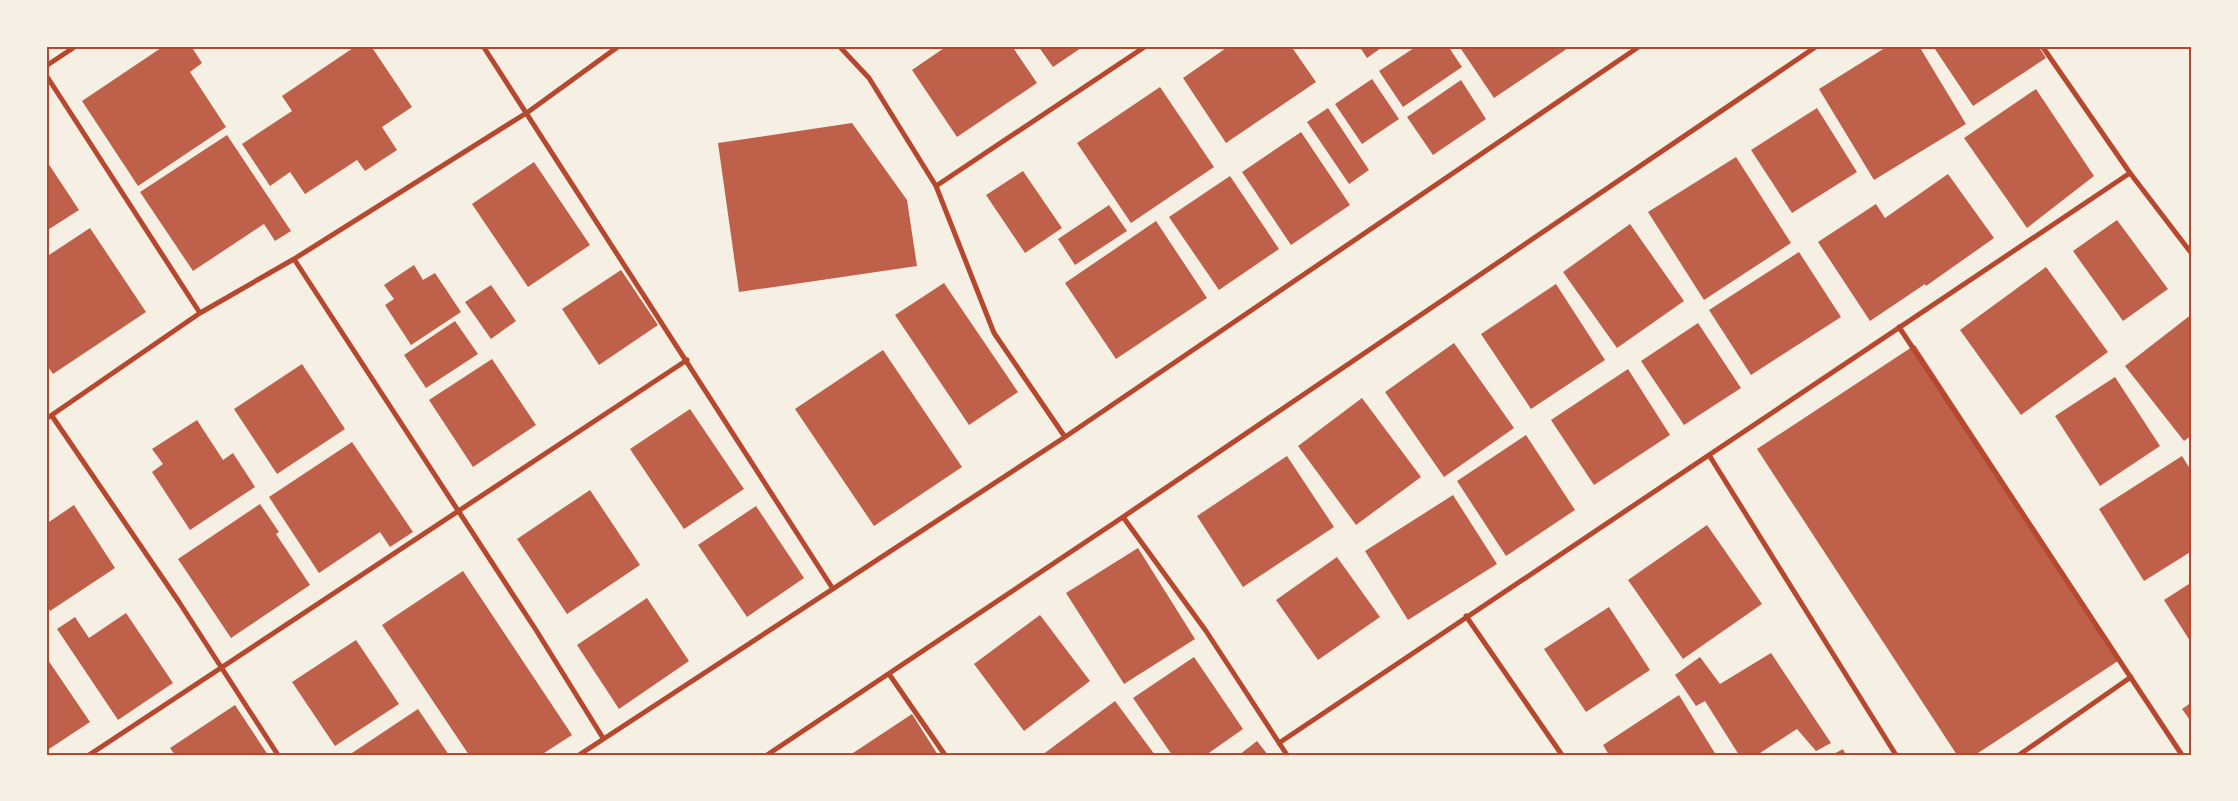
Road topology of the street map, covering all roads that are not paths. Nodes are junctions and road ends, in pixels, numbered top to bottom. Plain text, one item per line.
1 (76, 46) edge
2 (483, 46) edge
3 (619, 46) edge
4 (839, 46) edge
5 (1146, 46) edge
6 (1640, 46) edge
7 (1817, 46) edge
8 (2042, 46) edge
9 (46, 66) edge
10 (46, 76) edge
11 (528, 112) junction
12 (2130, 173) junction
13 (936, 186) junction
14 (2192, 254) edge
15 (294, 259) junction
16 (200, 313) junction
17 (1899, 327) junction
18 (687, 360) junction
19 (52, 416) junction
20 (46, 419) edge
21 (1065, 437) junction
22 (1709, 454) junction
23 (459, 511) junction
24 (1123, 517) junction
25 (833, 589) junction
26 (1466, 616) junction
27 (220, 667) junction
28 (889, 674) junction
29 (2132, 678) junction
30 (603, 738) junction
31 (1279, 743) junction
32 (89, 755) edge
33 (278, 755) edge
34 (579, 755) edge
35 (766, 755) edge
36 (945, 755) edge
37 (1287, 755) edge
38 (1562, 755) edge
39 (1896, 755) edge
40 (2019, 755) edge
41 (2182, 755) edge

1 - 9 street
2 - 11 street
3 - 11 street
4 - 13 street
5 - 13 street
6 - 21 street
7 - 24 street
8 - 12 street
10 - 16 street
11 - 15 street
11 - 18 street
12 - 14 street
12 - 17 street
13 - 21 street
15 - 16 street
15 - 23 street
16 - 19 street
17 - 22 street
17 - 29 street
18 - 23 street
18 - 25 street
19 - 20 street
19 - 27 street
21 - 25 street
22 - 26 street
22 - 39 street
23 - 27 street
23 - 30 street
24 - 28 street
24 - 31 street
25 - 30 street
26 - 31 street
26 - 38 street
27 - 32 street
27 - 33 street
28 - 35 street
28 - 36 street
29 - 40 street
29 - 41 street
30 - 34 street
31 - 37 street

